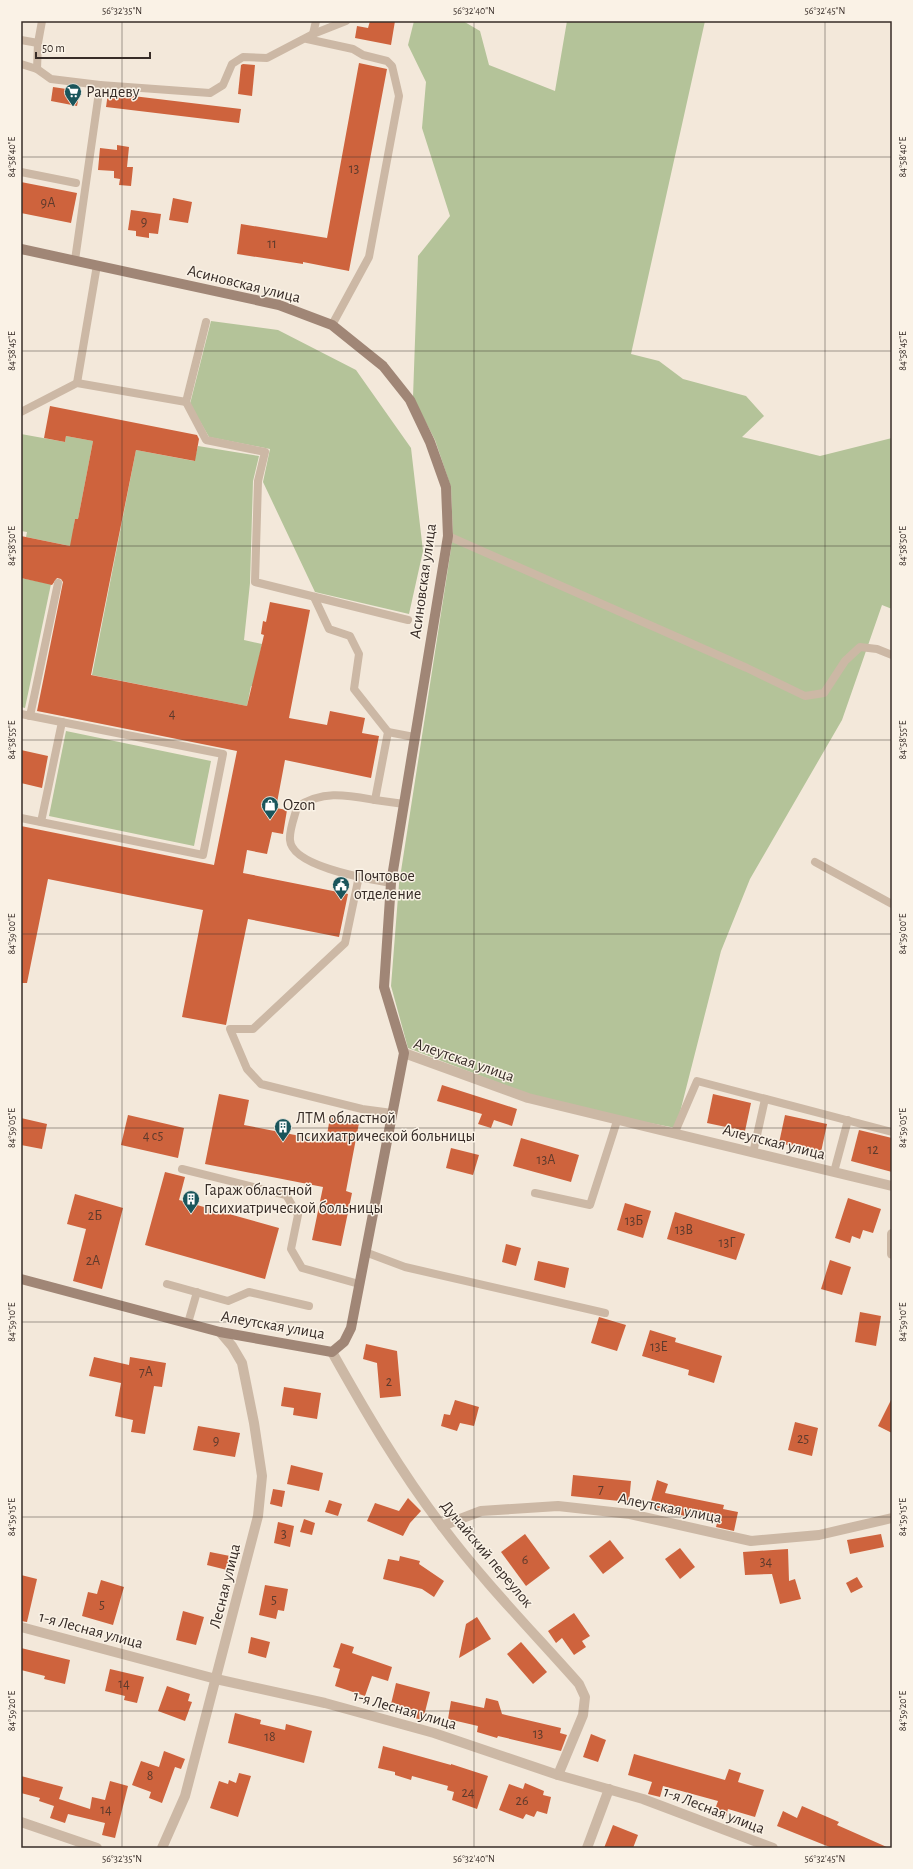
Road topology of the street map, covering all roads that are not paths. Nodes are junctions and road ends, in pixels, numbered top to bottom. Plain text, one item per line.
1 (42, 21) edge
2 (316, 21) edge
3 (346, 21) edge
4 (310, 36) junction
5 (21, 40) edge
6 (38, 42) junction
7 (21, 64) edge
8 (37, 69) junction
9 (100, 85) junction
10 (21, 172) edge
11 (76, 184) dead end
12 (21, 249) edge
13 (75, 260) junction
14 (97, 265) junction
15 (206, 322) dead end
16 (332, 325) junction
17 (76, 383) junction
18 (186, 402) junction
19 (21, 412) edge
20 (448, 536) junction
21 (58, 583) dead end
22 (314, 597) junction
23 (408, 620) dead end
24 (892, 655) edge
25 (21, 714) edge
26 (30, 716) junction
27 (62, 722) junction
28 (388, 732) junction
29 (414, 737) junction
30 (375, 800) junction
31 (404, 804) junction
32 (21, 818) edge
33 (41, 822) junction
34 (815, 862) dead end
35 (359, 876) junction
36 (391, 883) junction
37 (892, 904) edge
38 (404, 1053) junction
39 (765, 1099) junction
40 (392, 1113) junction
41 (848, 1120) junction
42 (617, 1121) junction
43 (675, 1132) junction
44 (892, 1132) edge
45 (753, 1153) junction
46 (182, 1169) dead end
47 (834, 1172) junction
48 (892, 1186) edge
49 (535, 1193) dead end
50 (892, 1234) edge
51 (365, 1252) junction
52 (892, 1254) edge
53 (21, 1279) edge
54 (167, 1284) dead end
55 (359, 1284) junction
56 (197, 1292) junction
57 (309, 1306) dead end
58 (605, 1313) dead end
59 (188, 1323) junction
60 (220, 1332) junction
61 (332, 1352) junction
62 (892, 1518) edge
63 (442, 1526) junction
64 (21, 1627) edge
65 (216, 1679) junction
66 (558, 1775) junction
67 (609, 1789) junction
68 (21, 1822) edge
69 (97, 1848) edge
70 (162, 1848) edge
71 (587, 1848) edge
72 (773, 1848) edge

1 - 6 lane
2 - 4 lane
3 - 4 lane
4 - 9 lane
4 - 16 lane
5 - 6 lane
6 - 8 lane
7 - 8 lane
8 - 9 lane
9 - 13 lane
10 - 11 lane
12 - 13 street, Асиновская улица
13 - 14 street, Асиновская улица
14 - 16 street, Асиновская улица
14 - 17 lane
15 - 18 lane
16 - 20 street, Асиновская улица
17 - 18 lane
17 - 19 lane
18 - 22 lane
20 - 24 lane
20 - 29 street, Асиновская улица
21 - 26 lane
22 - 23 lane
22 - 28 lane
25 - 26 lane
26 - 27 lane
27 - 33 lane
27 - 33 lane
28 - 29 lane
28 - 30 lane
29 - 31 street, Асиновская улица
30 - 31 lane
30 - 35 lane
31 - 36 street, Асиновская улица
32 - 33 lane
34 - 37 lane
35 - 36 lane
35 - 40 lane
36 - 38 street, Асиновская улица
38 - 40 street, Алеутская улица
38 - 42 street, Алеутская улица
39 - 41 lane
39 - 43 lane
39 - 45 lane
40 - 51 street, Алеутская улица
41 - 44 lane
41 - 47 lane
42 - 43 street, Алеутская улица
42 - 49 lane
43 - 45 street, Алеутская улица
45 - 47 street, Алеутская улица
46 - 55 lane
47 - 48 street, Алеутская улица
50 - 52 street
51 - 55 street, Алеутская улица
51 - 58 lane
53 - 59 street, Алеутская улица
54 - 56 lane
55 - 61 street, Алеутская улица
56 - 57 lane
56 - 59 lane
59 - 60 street, Алеутская улица
60 - 61 street, Алеутская улица
60 - 65 street, Лесная улица
61 - 63 street, Дунайский переулок
62 - 63 street, Алеутская улица
63 - 66 street, Дунайский переулок
64 - 65 street, 1-я Лесная улица
65 - 66 street, 1-я Лесная улица
65 - 70 street, Лесная улица
66 - 67 street, 1-я Лесная улица
67 - 71 street
67 - 72 street, 1-я Лесная улица
68 - 69 street

